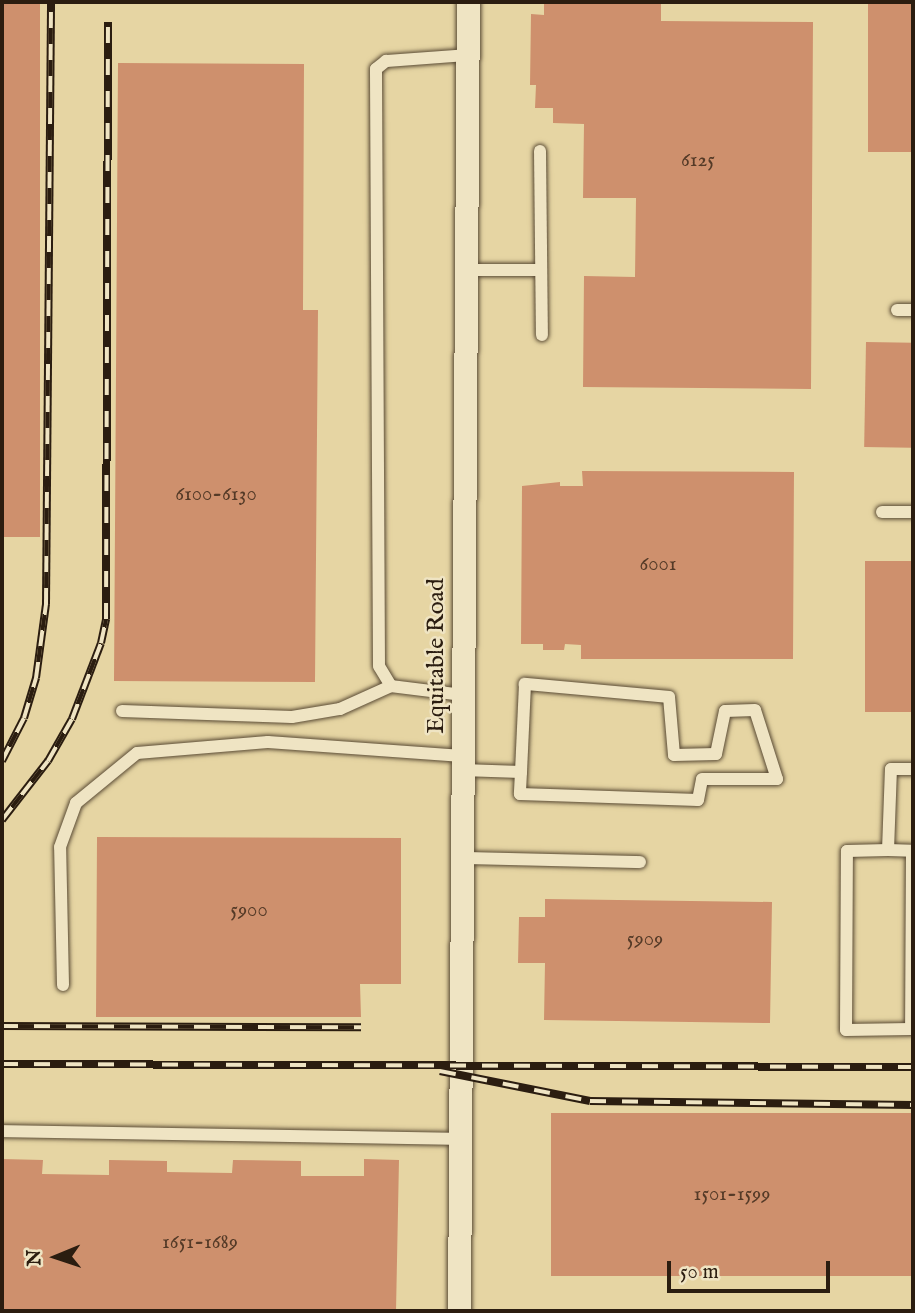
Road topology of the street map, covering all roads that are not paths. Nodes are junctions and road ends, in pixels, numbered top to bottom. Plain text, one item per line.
1 (468, 2) edge
2 (467, 55) junction
3 (540, 151) dead end
4 (466, 270) junction
5 (541, 270) junction
6 (897, 310) dead end
7 (913, 310) edge
8 (542, 335) dead end
9 (882, 512) dead end
10 (913, 512) edge
11 (391, 686) junction
12 (463, 695) junction
13 (122, 711) dead end
14 (462, 763) junction
15 (913, 769) edge
16 (522, 772) junction
17 (888, 850) junction
18 (462, 858) junction
19 (640, 862) dead end
20 (63, 985) dead end
21 (2, 1131) edge
22 (460, 1139) junction
23 (459, 1311) edge

1 - 2 street, Equitable Road
2 - 4 street, Equitable Road
2 - 11 lane
3 - 5 lane
4 - 5 lane
4 - 12 street, Equitable Road
5 - 8 lane
6 - 7 lane
9 - 10 lane
11 - 12 lane
11 - 13 lane
12 - 14 street, Equitable Road
14 - 16 lane
14 - 18 street, Equitable Road
14 - 20 lane
15 - 17 lane
16 - 16 lane
17 - 17 lane
18 - 19 lane
18 - 22 street, Equitable Road
21 - 22 lane
22 - 23 street, Equitable Road

